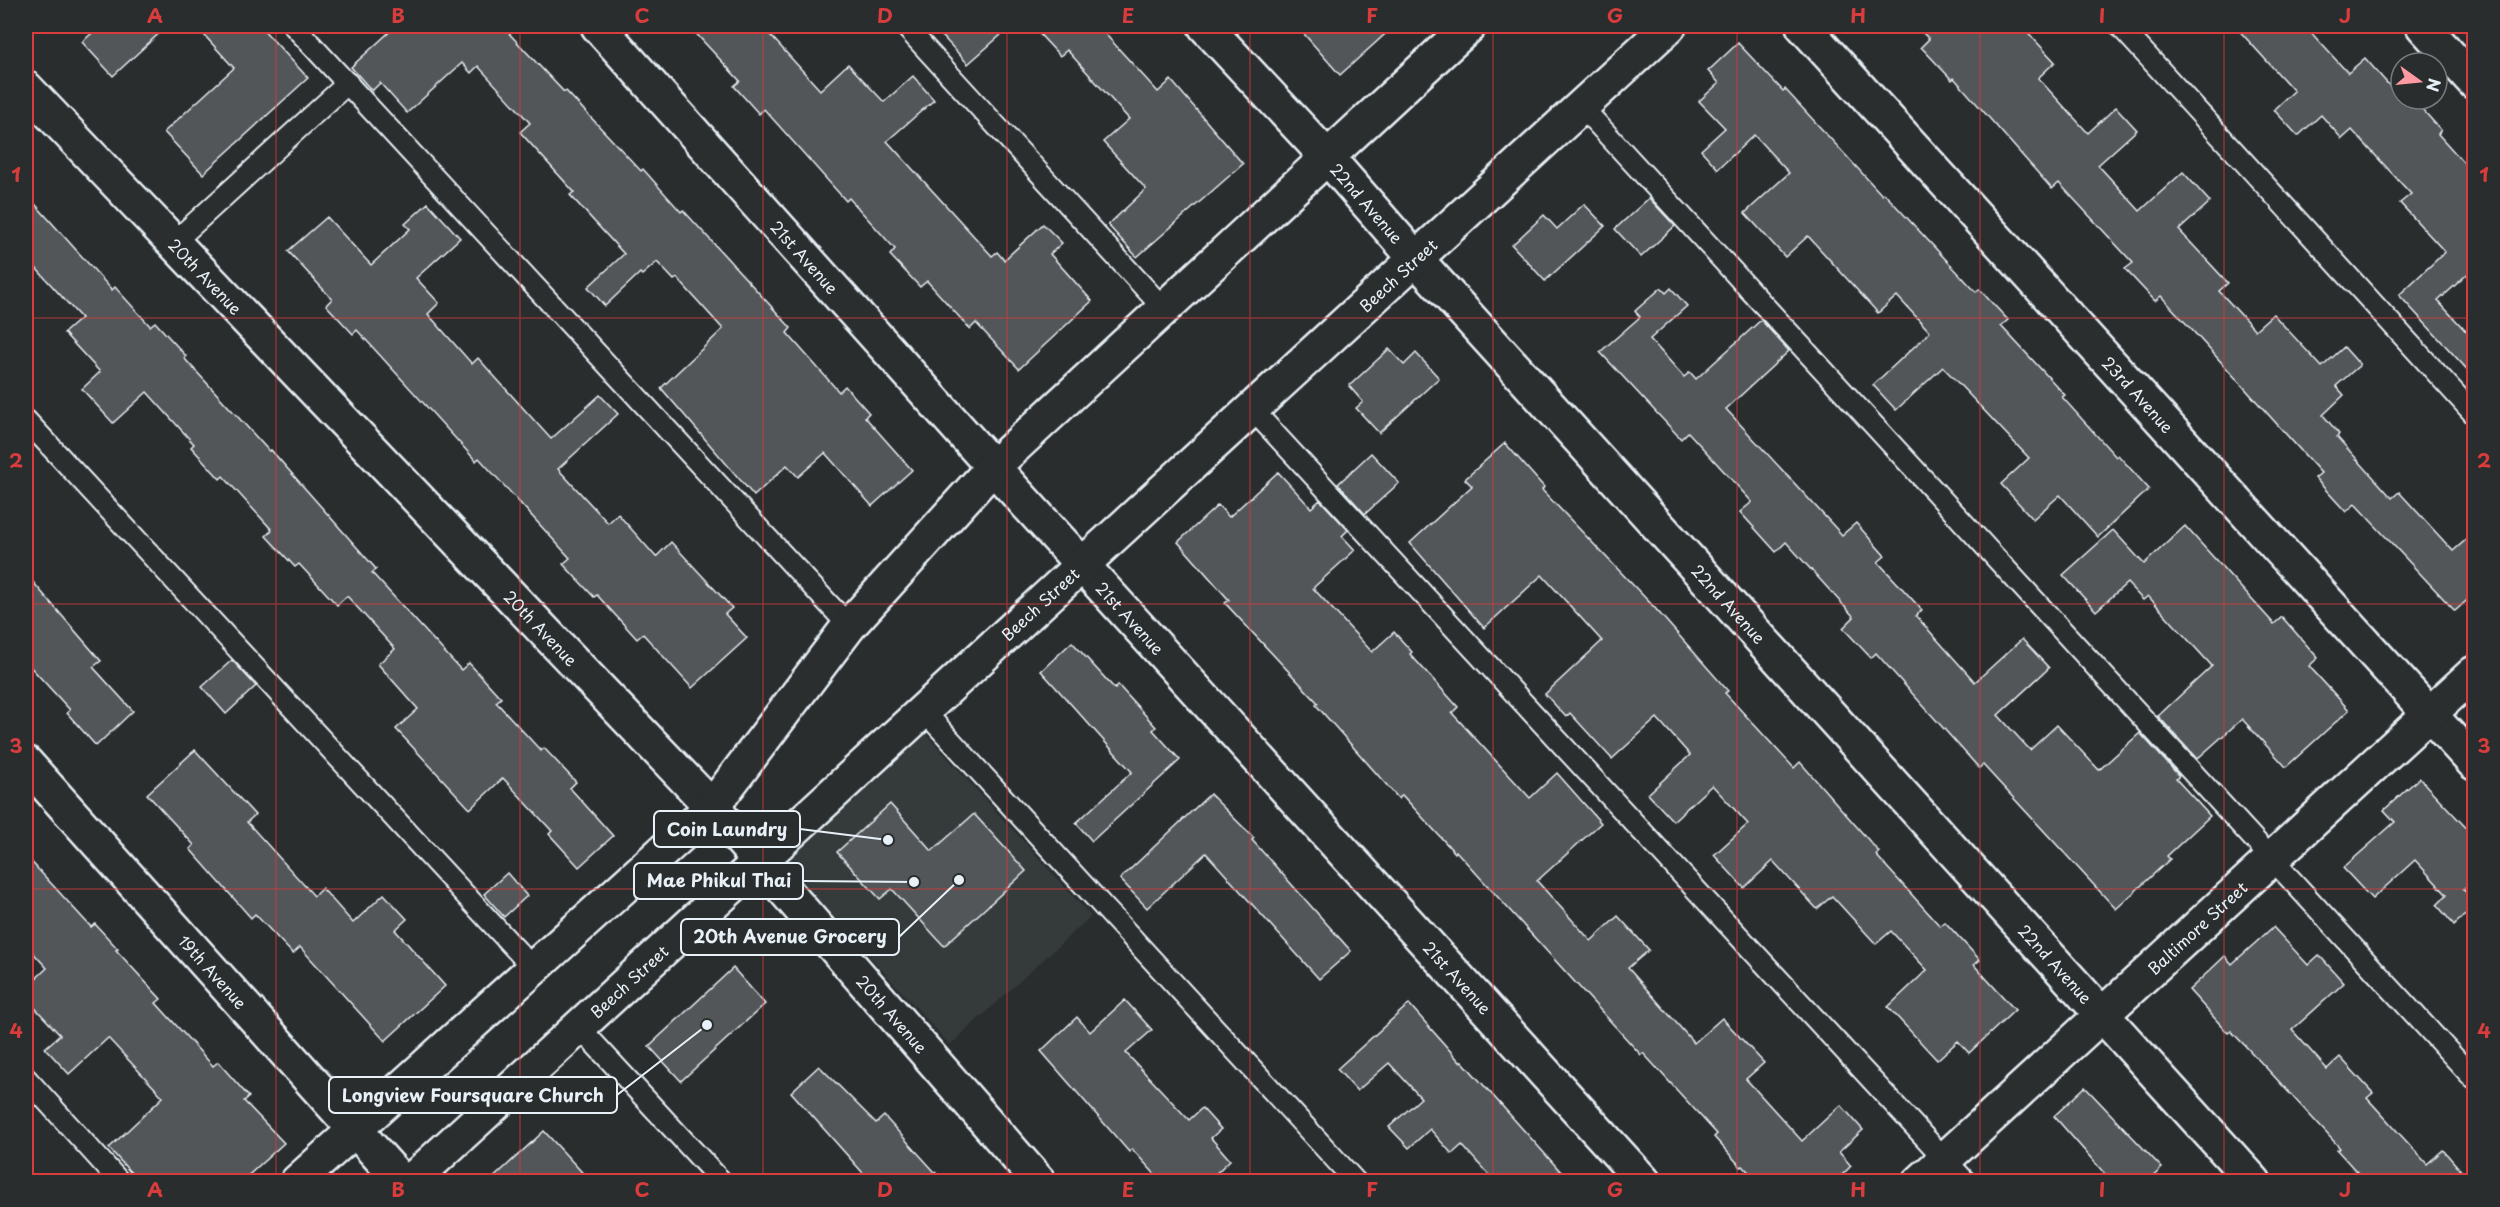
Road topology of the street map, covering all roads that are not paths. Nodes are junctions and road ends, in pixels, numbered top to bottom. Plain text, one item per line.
1 (294, 26) edge
2 (598, 26) edge
3 (905, 26) edge
4 (1205, 26) edge
5 (1469, 26) edge
6 (1669, 26) edge
7 (1803, 26) edge
8 (2120, 26) edge
9 (2423, 26) edge
10 (2475, 82) edge
11 (348, 83) junction
12 (26, 88) edge
13 (1581, 106) junction
14 (1327, 156) junction
15 (173, 243) junction
16 (1415, 258) junction
17 (1163, 308) junction
18 (1251, 408) junction
19 (2475, 414) edge
20 (26, 420) edge
21 (993, 467) junction
22 (1081, 563) junction
23 (849, 626) junction
24 (2475, 673) edge
25 (923, 710) junction
26 (2430, 715) junction
27 (26, 763) edge
28 (2475, 763) edge
29 (712, 807) junction
30 (2273, 857) junction
31 (760, 862) junction
32 (533, 968) junction
33 (2099, 1014) junction
34 (579, 1027) junction
35 (26, 1078) edge
36 (2475, 1078) edge
37 (353, 1129) junction
38 (1955, 1170) edge
39 (120, 1182) edge
40 (297, 1182) edge
41 (402, 1182) edge
42 (410, 1182) edge
43 (722, 1182) edge
44 (1039, 1182) edge
45 (1356, 1182) edge
46 (1644, 1182) edge
47 (1920, 1182) edge
48 (2254, 1182) edge

1 - 11 lane
2 - 21 street, 21st Avenue
3 - 17 lane
4 - 14 street, 22nd Avenue
5 - 14 street
6 - 13 street, Beech Street
7 - 26 street, 23rd Avenue
8 - 19 lane
9 - 10 street
11 - 15 lane
11 - 23 lane
12 - 15 street, 20th Avenue
13 - 16 street, Beech Street
13 - 30 lane
14 - 16 street, 22nd Avenue
14 - 17 street
15 - 29 street, 20th Avenue
16 - 18 street, Beech Street
16 - 33 street, 22nd Avenue
17 - 21 street
18 - 22 street, Beech Street
18 - 38 lane
20 - 32 lane
21 - 22 street, 21st Avenue
21 - 23 street
22 - 25 street, Beech Street
22 - 46 street, 21st Avenue
23 - 29 street
24 - 26 street, Baltimore Street
25 - 31 street, Beech Street
25 - 45 lane
26 - 28 street, 23rd Avenue
26 - 30 street, Baltimore Street
27 - 37 street, 19th Avenue
29 - 31 street, 20th Avenue
29 - 32 street
30 - 33 street, Baltimore Street
30 - 36 lane
31 - 34 street, Beech Street
31 - 44 street, 20th Avenue
32 - 37 street
33 - 38 street, Baltimore Street
33 - 48 street, 22nd Avenue
34 - 42 street, Beech Street
34 - 43 lane
35 - 39 lane
37 - 40 street
37 - 41 street, 19th Avenue
38 - 47 street, Baltimore Street

